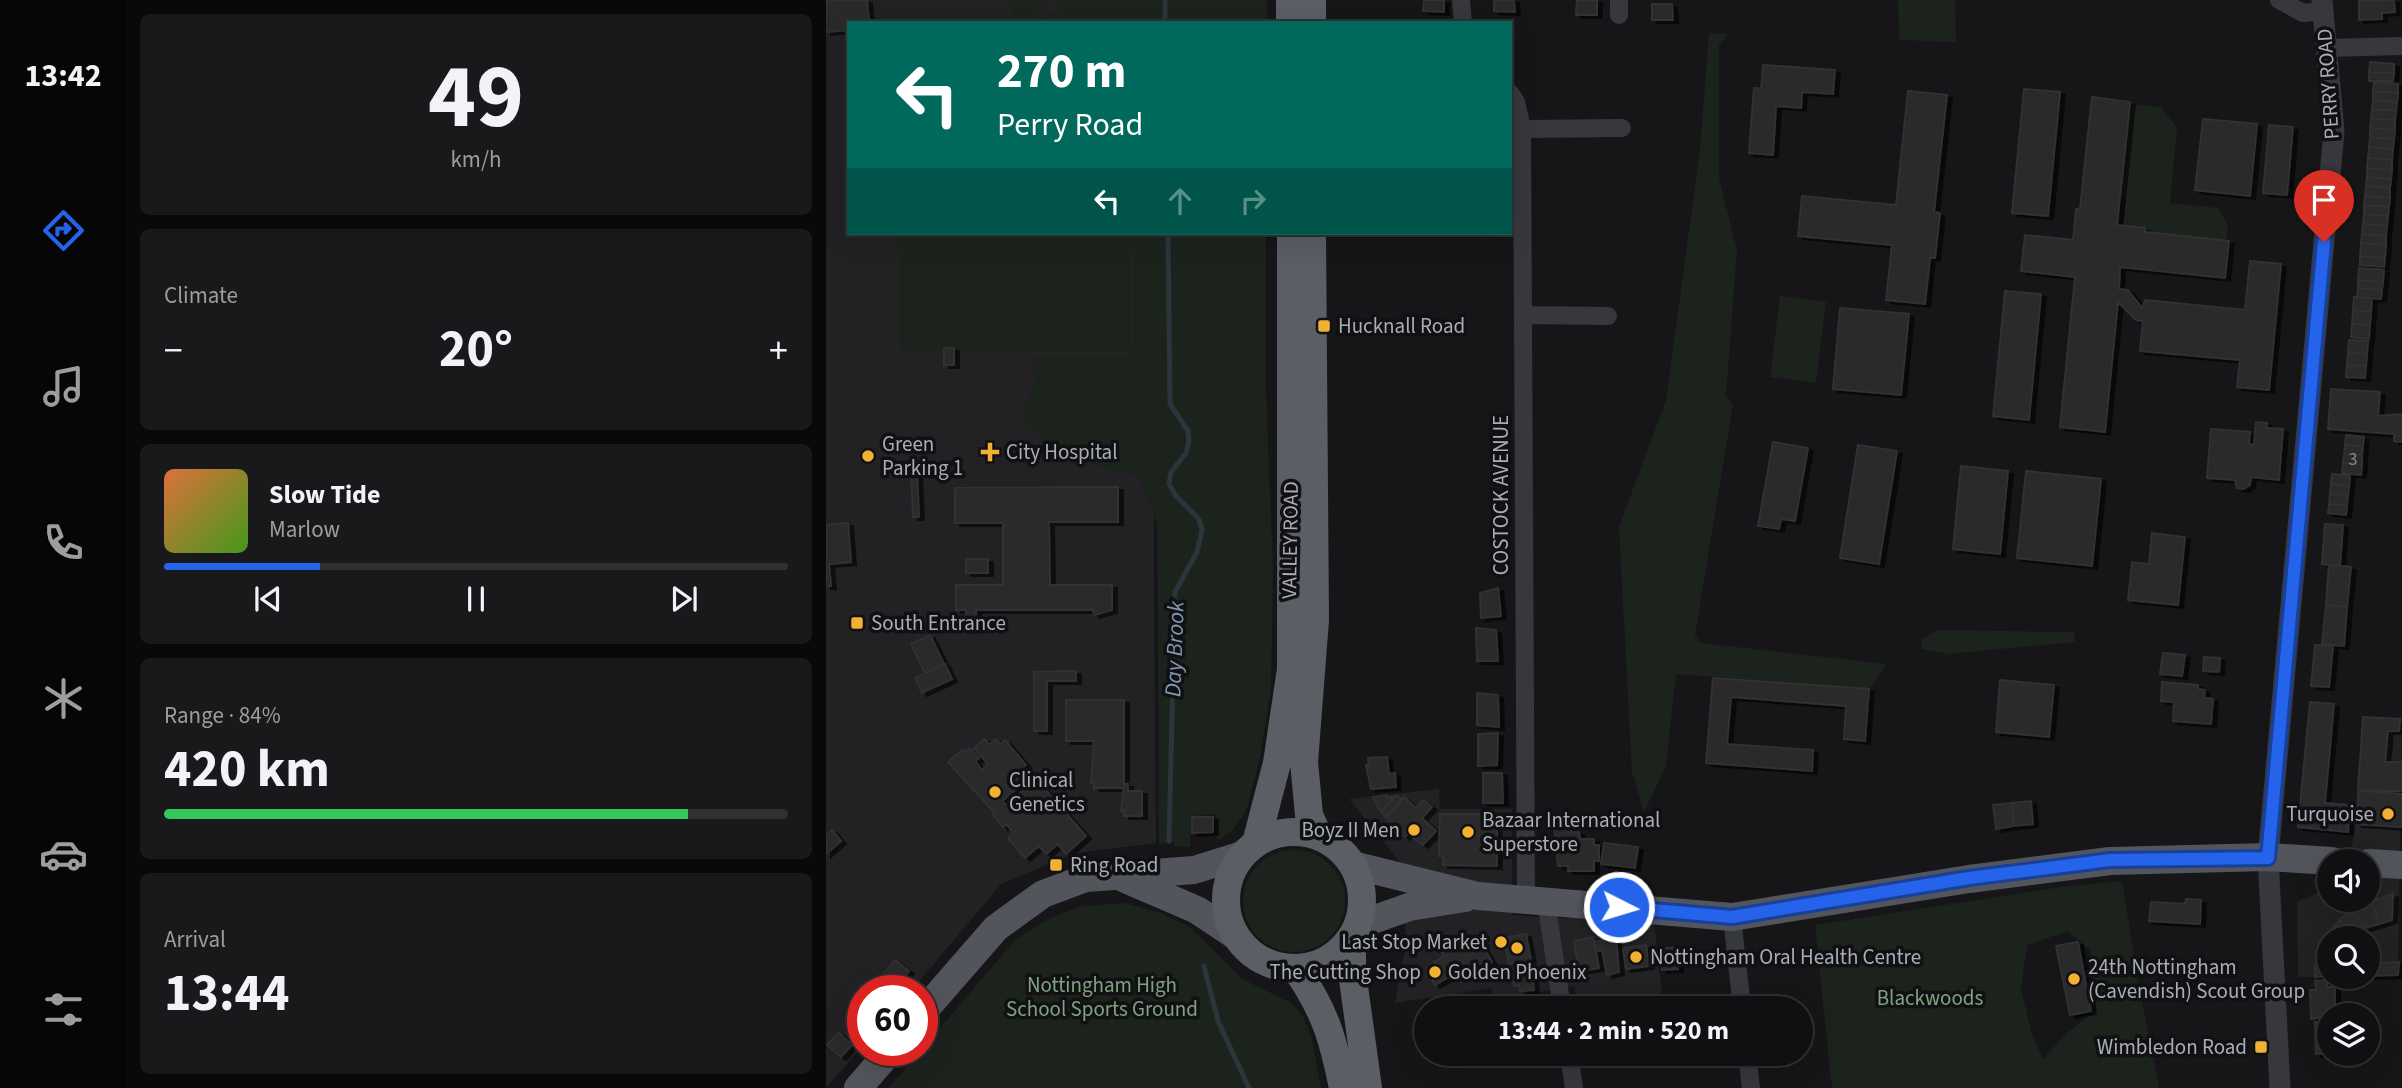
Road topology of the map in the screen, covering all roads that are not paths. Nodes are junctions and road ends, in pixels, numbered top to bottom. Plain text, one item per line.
1 (1290, 0) edge
2 (1312, 0) edge
3 (1461, 0) edge
4 (2279, 0) edge
5 (2323, 5) edge
6 (1290, 21) edge
7 (1312, 21) edge
8 (1462, 21) edge
9 (2402, 46) edge
10 (2328, 48) junction
11 (1512, 96) edge
12 (1622, 128) dead end
13 (1522, 129) junction
14 (1291, 235) edge
15 (1312, 235) edge
16 (1523, 315) junction
17 (1608, 316) dead end
18 (1320, 837) junction
19 (1249, 849) junction
20 (2268, 858) junction
21 (2317, 860) edge
22 (2380, 864) edge
23 (1353, 865) junction
24 (2402, 865) edge
25 (1119, 876) junction
26 (1478, 896) junction
27 (1536, 900) junction
28 (1732, 917) junction
29 (1355, 931) junction
30 (1236, 936) junction
31 (1296, 969) junction
32 (938, 995) edge
33 (1559, 996) edge
34 (1741, 996) edge
35 (877, 1066) edge
36 (1571, 1066) edge
37 (1748, 1066) edge
38 (858, 1088) edge
39 (1343, 1088) edge
40 (1368, 1088) edge
41 (1574, 1088) edge
42 (1751, 1088) edge
43 (2280, 1088) edge

1 - 6 highway
2 - 7 highway
3 - 8 street
4 - 5 street
5 - 10 street, PERRY ROAD
9 - 10 street
10 - 20 street, PERRY ROAD
11 - 13 street, COSTOCK AVENUE
12 - 13 street
13 - 16 street, COSTOCK AVENUE
14 - 19 highway, VALLEY ROAD
15 - 18 highway, VALLEY ROAD
16 - 17 street
16 - 27 street, COSTOCK AVENUE
18 - 19 highway
18 - 23 highway
19 - 25 main road
19 - 30 highway
20 - 21 main road
20 - 28 main road
20 - 43 street, PERRY ROAD
22 - 24 main road
23 - 26 main road
23 - 29 highway
25 - 30 main road
25 - 32 main road
26 - 27 main road
26 - 29 main road
27 - 28 main road
27 - 33 street, COSTOCK AVENUE
28 - 34 street
29 - 31 highway
29 - 40 highway
30 - 31 highway
31 - 39 highway
35 - 38 main road
36 - 41 street
37 - 42 street

